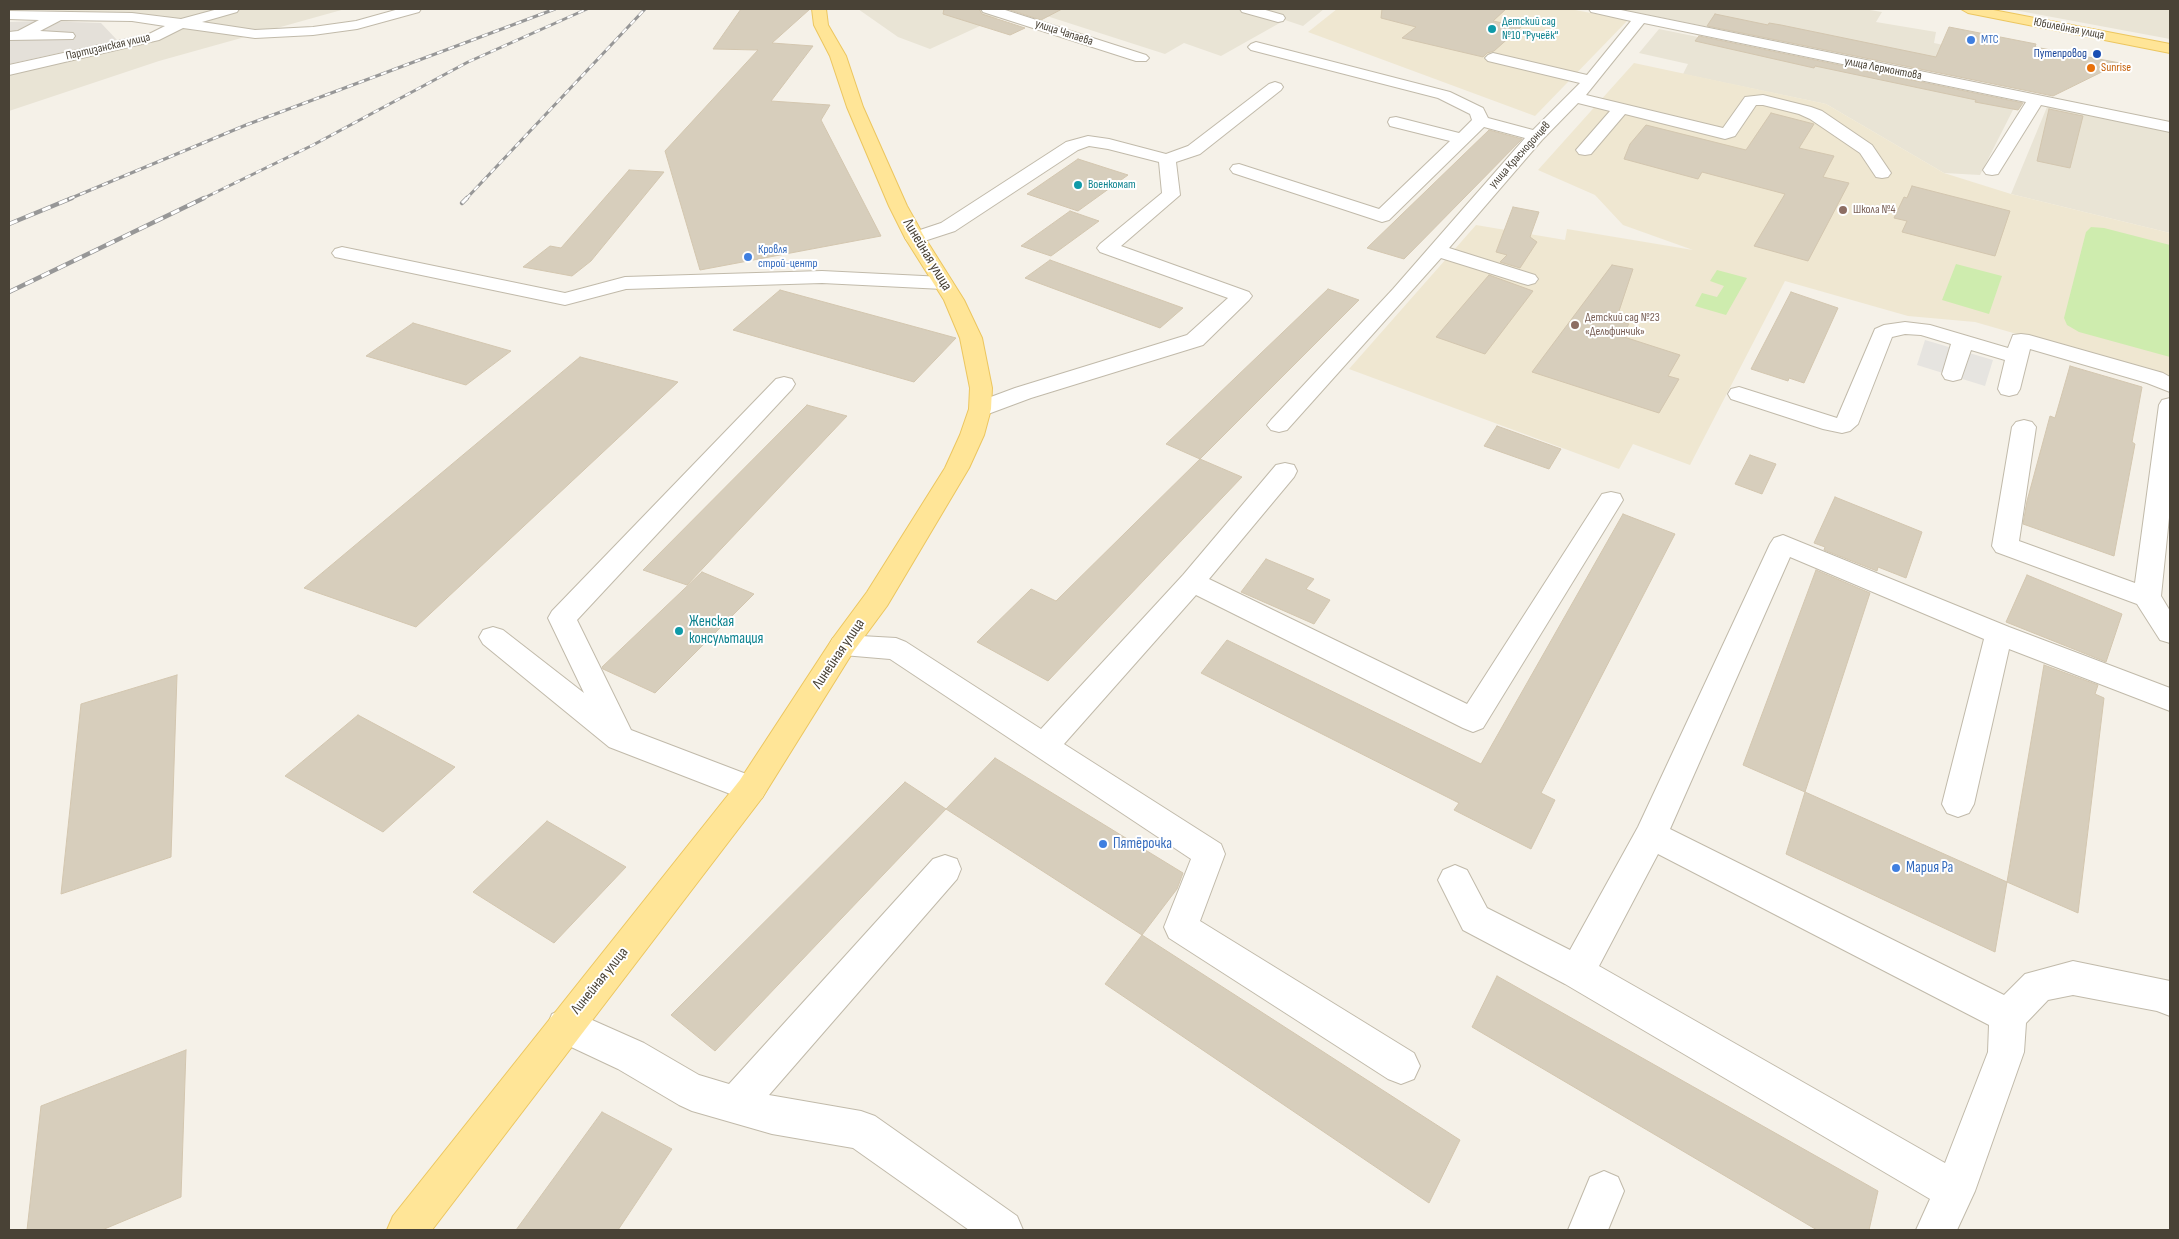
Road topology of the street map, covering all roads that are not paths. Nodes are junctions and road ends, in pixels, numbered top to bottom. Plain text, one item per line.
1 (17, 9) edge
2 (232, 9) edge
3 (414, 9) edge
4 (819, 9) edge
5 (988, 9) edge
6 (1247, 9) edge
7 (1596, 9) edge
8 (1968, 9) edge
9 (9, 15) edge
10 (60, 16) junction
11 (1278, 18) dead end
12 (1641, 18) junction
13 (180, 24) junction
14 (15, 35) edge
15 (68, 36) dead end
16 (146, 39) junction
17 (54, 47) dead end
18 (1256, 47) dead end
19 (2170, 49) edge
20 (1140, 58) dead end
21 (1494, 58) dead end
22 (9, 70) edge
23 (1591, 81) junction
24 (1275, 87) dead end
25 (1574, 97) junction
26 (2036, 100) junction
27 (1621, 109) junction
28 (1480, 121) junction
29 (1396, 122) dead end
30 (2170, 127) edge
31 (1536, 136) junction
32 (1462, 139) junction
33 (1585, 150) dead end
34 (1167, 159) junction
35 (1238, 169) dead end
36 (1992, 170) dead end
37 (1882, 173) dead end
38 (916, 238) junction
39 (1436, 250) junction
40 (342, 253) dead end
41 (1528, 280) dead end
42 (943, 283) junction
43 (1963, 341) junction
44 (2017, 357) junction
45 (1953, 374) dead end
46 (784, 384) dead end
47 (2170, 385) edge
48 (2008, 389) dead end
49 (1739, 394) dead end
50 (2170, 405) edge
51 (980, 409) junction
52 (1279, 425) dead end
53 (2024, 427) dead end
54 (1285, 471) dead end
55 (1611, 500) dead end
56 (1192, 582) junction
57 (2147, 597) junction
58 (2170, 633) edge
59 (1999, 634) junction
60 (493, 638) dead end
61 (843, 645) junction
62 (2170, 700) edge
63 (620, 738) junction
64 (1044, 746) junction
65 (751, 789) junction
66 (1958, 804) dead end
67 (1651, 835) junction
68 (946, 870) dead end
69 (1455, 880) dead end
70 (1577, 972) junction
71 (2168, 991) edge
72 (2008, 1016) junction
73 (565, 1026) junction
74 (1400, 1066) dead end
75 (736, 1104) junction
76 (1604, 1191) dead end
77 (1955, 1191) junction
78 (407, 1230) edge
79 (1002, 1230) edge
80 (1588, 1230) edge
81 (1936, 1230) edge

1 - 9 street
2 - 13 street, Партизанская улица
3 - 13 street
4 - 38 main road, Линейная улица
5 - 20 street, улица Чапаева
6 - 11 street
7 - 12 street, улица Лермонтова
8 - 19 main road, Юбилейная улица
9 - 10 street
10 - 13 street
10 - 14 street
12 - 23 street, улица Краснодонцев
12 - 26 street, улица Лермонтова
13 - 16 street, Партизанская улица
14 - 15 street
16 - 17 street
16 - 22 street, Партизанская улица
18 - 28 street
21 - 23 street
23 - 25 street, улица Краснодонцев
24 - 34 street
25 - 27 street
25 - 31 street, улица Краснодонцев
26 - 30 street, улица Лермонтова
26 - 36 street
27 - 33 street
27 - 37 street
28 - 31 street
28 - 32 street
29 - 32 street
31 - 39 street, улица Краснодонцев
32 - 35 street
34 - 38 street
34 - 51 street
38 - 42 main road, Линейная улица
39 - 41 street
39 - 52 street, улица Краснодонцев
40 - 42 street
42 - 51 main road, Линейная улица
43 - 44 street
43 - 45 street
43 - 49 street
44 - 47 street
44 - 48 street
46 - 63 street
50 - 57 street
51 - 61 main road, Линейная улица
53 - 57 street
54 - 56 street
55 - 56 street
56 - 64 street
57 - 58 street
59 - 62 street
59 - 66 street
59 - 67 street
60 - 63 street
61 - 64 street
61 - 65 main road, Линейная улица
63 - 65 street
64 - 74 street
65 - 73 main road, Линейная улица
67 - 70 street
67 - 72 street
68 - 75 street
69 - 70 street
70 - 77 street
71 - 72 street
72 - 77 street
73 - 75 street
73 - 78 main road, Линейная улица
75 - 79 street
76 - 80 street
77 - 81 street

